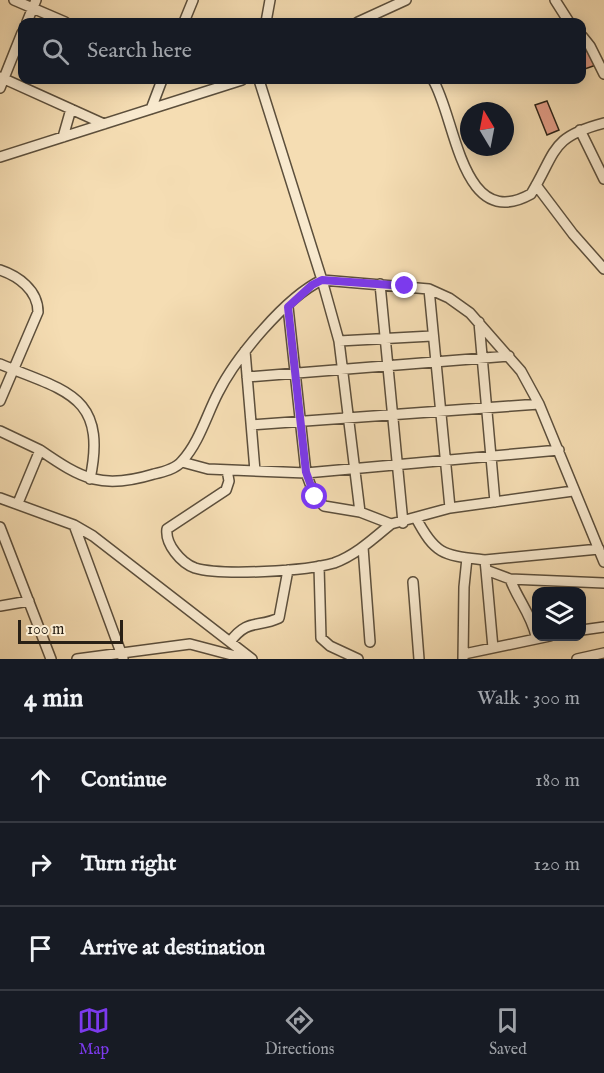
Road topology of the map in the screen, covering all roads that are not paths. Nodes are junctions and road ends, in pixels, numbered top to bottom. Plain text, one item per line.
1 (14, 0) edge
2 (193, 0) edge
3 (270, 0) edge
4 (406, 0) edge
5 (555, 0) edge
6 (34, 4) edge
7 (390, 4) edge
8 (29, 18) edge
9 (58, 18) edge
10 (186, 18) edge
11 (267, 18) edge
12 (365, 18) edge
13 (566, 18) edge
14 (586, 41) edge
15 (18, 42) edge
16 (604, 74) edge
17 (1, 81) edge
18 (160, 84) edge
19 (229, 84) edge
20 (262, 84) edge
21 (435, 84) edge
22 (151, 109) junction
23 (71, 110) junction
24 (604, 123) edge
25 (104, 124) junction
26 (580, 130) junction
27 (63, 137) junction
28 (0, 157) edge
29 (604, 179) edge
30 (536, 185) junction
31 (604, 269) edge
32 (0, 270) edge
33 (322, 280) junction
34 (380, 284) junction
35 (429, 289) junction
36 (288, 307) junction
37 (479, 322) junction
38 (432, 336) junction
39 (385, 338) junction
40 (339, 341) junction
41 (245, 351) junction
42 (509, 356) junction
43 (481, 358) junction
44 (435, 361) junction
45 (0, 364) edge
46 (388, 365) junction
47 (344, 369) junction
48 (14, 370) junction
49 (296, 373) junction
50 (247, 377) junction
51 (0, 401) edge
52 (539, 404) junction
53 (486, 410) junction
54 (440, 412) junction
55 (394, 415) junction
56 (349, 418) junction
57 (302, 422) junction
58 (252, 425) junction
59 (0, 431) edge
60 (40, 450) junction
61 (559, 450) junction
62 (491, 456) junction
63 (445, 459) junction
64 (182, 462) junction
65 (399, 464) junction
66 (353, 467) junction
67 (227, 470) junction
68 (255, 471) junction
69 (306, 472) junction
70 (90, 479) junction
71 (573, 491) junction
72 (0, 498) edge
73 (495, 502) junction
74 (18, 503) junction
75 (450, 508) junction
76 (360, 512) junction
77 (416, 518) junction
78 (403, 523) junction
79 (392, 524) junction
80 (74, 525) junction
81 (0, 527) edge
82 (593, 535) junction
83 (604, 540) edge
84 (2, 542) edge
85 (363, 547) junction
86 (599, 549) junction
87 (467, 558) junction
88 (485, 560) junction
89 (604, 562) edge
90 (319, 566) junction
91 (288, 570) junction
92 (486, 570) junction
93 (510, 579) junction
94 (413, 582) dead end
95 (604, 583) edge
96 (29, 601) junction
97 (0, 606) edge
98 (532, 618) edge
99 (604, 627) edge
100 (586, 629) edge
101 (532, 638) edge
102 (230, 642) junction
103 (370, 642) dead end
104 (158, 648) junction
105 (493, 648) junction
106 (604, 653) edge
107 (122, 656) edge
108 (464, 657) edge
109 (51, 659) edge
110 (77, 659) edge
111 (162, 659) edge
112 (247, 659) edge
113 (252, 659) edge
114 (358, 659) edge
115 (419, 659) edge
116 (577, 659) edge

1 - 6 street
2 - 10 street
3 - 11 street
4 - 7 street
5 - 13 street
6 - 8 street
6 - 9 street
7 - 12 street
14 - 16 street
15 - 17 street
17 - 23 street
18 - 22 street
19 - 22 street
20 - 33 street
21 - 30 street
22 - 25 street
23 - 25 street
23 - 27 street
24 - 26 street
25 - 27 street
26 - 29 street
26 - 30 street
27 - 28 street
30 - 31 street
32 - 48 street
33 - 34 street
33 - 36 street
33 - 40 street
34 - 35 street
34 - 39 street
35 - 37 street
35 - 38 street
36 - 41 street
36 - 49 street
37 - 42 street
37 - 43 street
38 - 39 street
38 - 44 street
39 - 40 street
39 - 46 street
40 - 47 street
41 - 50 street
41 - 64 street
42 - 43 street
42 - 52 street
43 - 44 street
43 - 53 street
44 - 46 street
44 - 54 street
45 - 48 street
46 - 47 street
46 - 55 street
47 - 49 street
47 - 56 street
48 - 51 street
48 - 70 street
49 - 50 street
49 - 57 street
50 - 58 street
52 - 53 street
52 - 61 street
53 - 54 street
53 - 62 street
54 - 55 street
54 - 63 street
55 - 56 street
55 - 65 street
56 - 57 street
56 - 66 street
57 - 58 street
57 - 69 street
58 - 68 street
59 - 60 street
60 - 70 street
60 - 74 street
61 - 62 street
61 - 71 street
62 - 63 street
62 - 73 street
63 - 65 street
63 - 75 street
64 - 67 street
64 - 70 street
65 - 66 street
65 - 78 street
66 - 69 street
66 - 76 street
67 - 68 street
67 - 91 street
68 - 69 street
69 - 76 street
71 - 73 street
71 - 82 street
72 - 74 street
73 - 75 street
74 - 80 street
75 - 77 street
76 - 79 street
77 - 78 street
77 - 87 street
78 - 79 street
79 - 85 street
80 - 102 street
80 - 107 street
81 - 84 street
82 - 83 street
82 - 86 street
84 - 96 street
85 - 90 street
85 - 103 street
86 - 88 street
86 - 89 street
87 - 88 street
87 - 108 street
88 - 92 street
90 - 91 street
90 - 114 street
91 - 102 street
92 - 93 street
92 - 105 street
93 - 95 street
93 - 98 street
94 - 115 street
96 - 97 street
96 - 109 street
99 - 100 street
101 - 105 street
102 - 113 street
104 - 107 street
104 - 111 street
104 - 112 street
105 - 108 street
106 - 116 street
107 - 110 street

